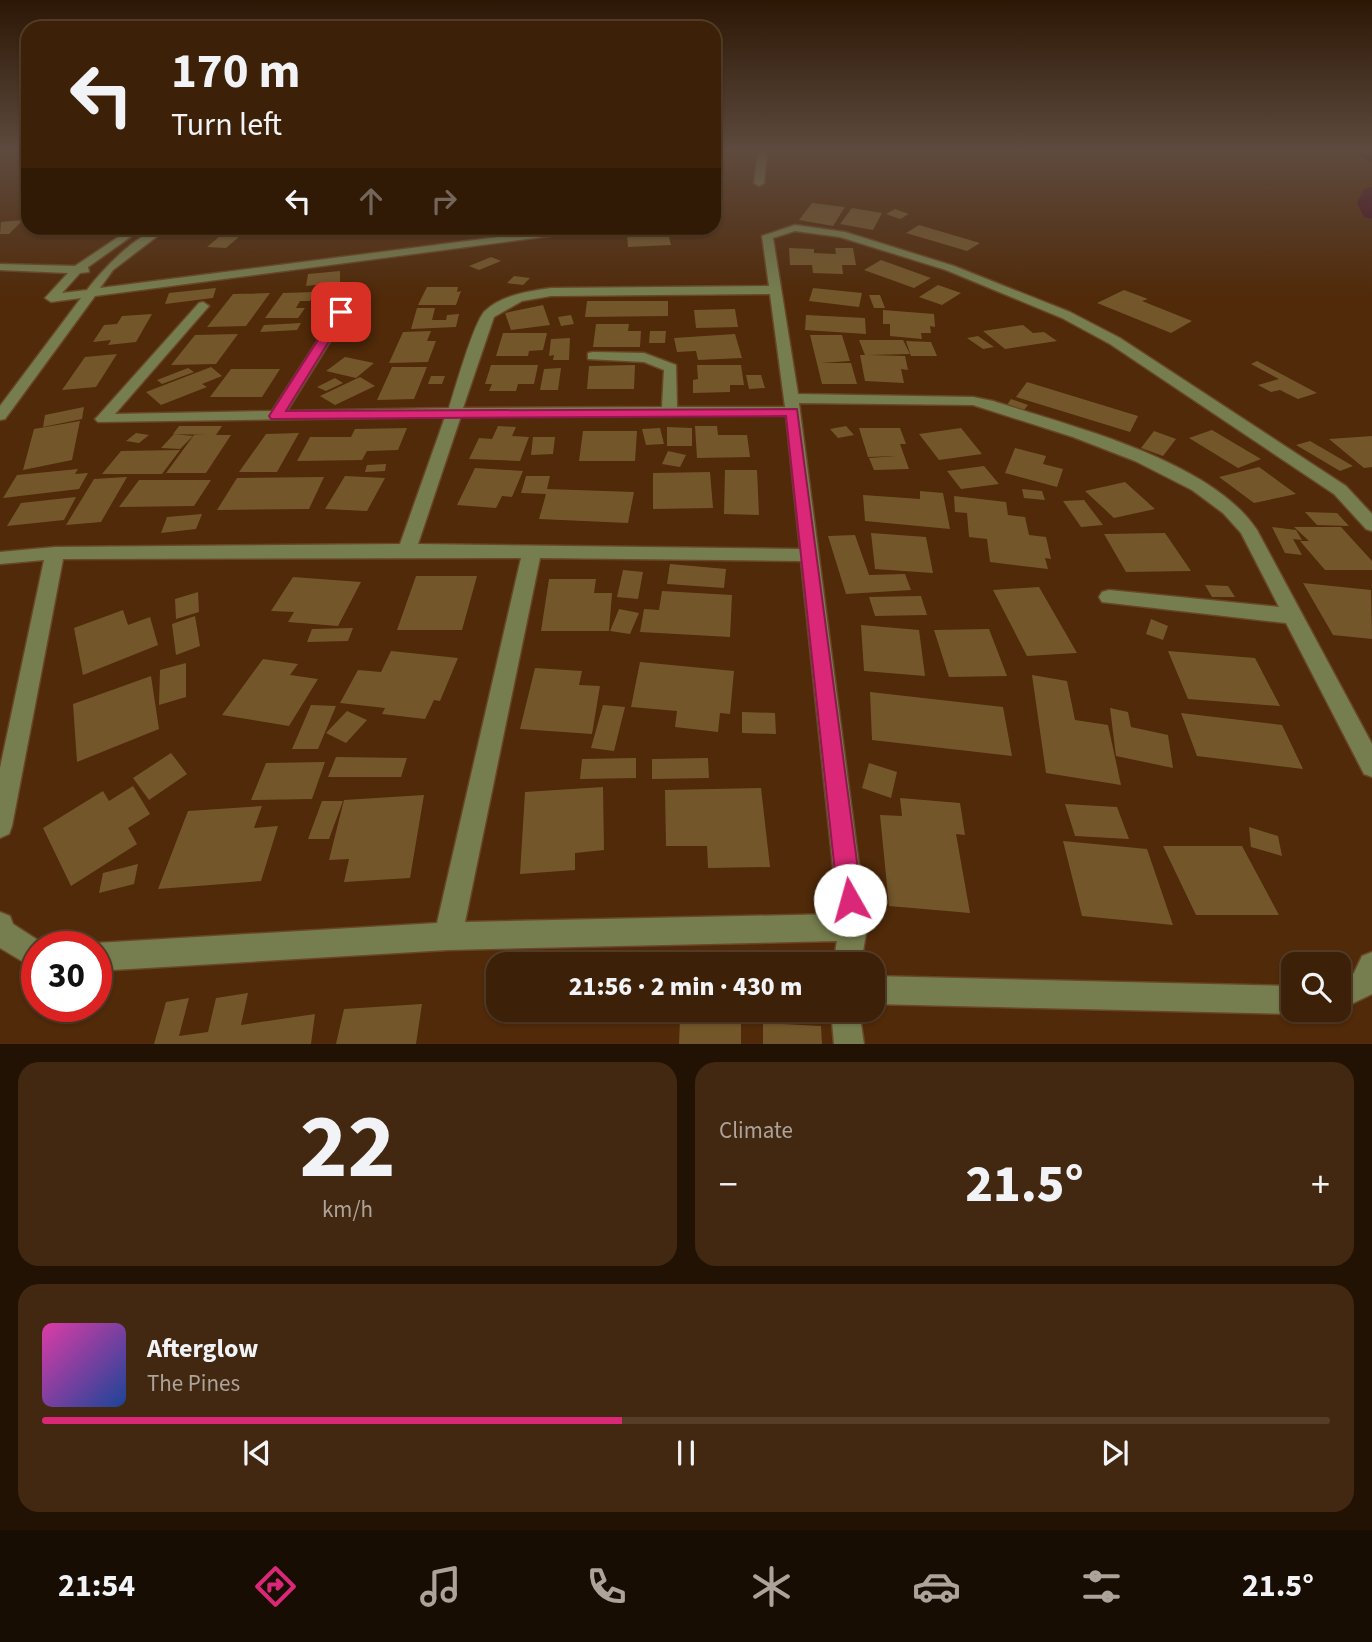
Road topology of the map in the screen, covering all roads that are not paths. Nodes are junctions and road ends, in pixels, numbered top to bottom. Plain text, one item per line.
1 (128, 235) edge
2 (154, 235) edge
3 (540, 235) edge
4 (533, 236) joint
5 (0, 267) edge
6 (109, 268) junction
7 (77, 270) junction
8 (775, 290) junction
9 (355, 292) dead end
10 (88, 296) junction
11 (203, 306) dead end
12 (593, 356) dead end
13 (791, 405) junction
14 (454, 412) junction
15 (669, 412) junction
16 (0, 416) edge
17 (276, 416) junction
18 (1372, 525) edge
19 (407, 550) junction
20 (532, 551) junction
21 (55, 553) junction
22 (808, 555) junction
23 (0, 558) edge
24 (1109, 597) dead end
25 (1292, 616) junction
26 (1372, 767) edge
27 (0, 826) edge
28 (0, 926) edge
29 (853, 927) junction
30 (448, 936) junction
31 (21, 945) edge
32 (849, 952) edge
33 (112, 956) edge
34 (1372, 966) edge
35 (885, 990) edge
36 (1351, 990) edge
37 (1281, 1000) edge
38 (846, 1022) edge
39 (849, 1044) edge

1 - 7 street
2 - 6 street
3 - 4 street
4 - 10 street
5 - 7 street
6 - 7 street
6 - 10 street
7 - 10 street
8 - 13 street
8 - 14 street
8 - 18 street
9 - 17 street
10 - 16 street
11 - 17 street
12 - 15 street
13 - 15 street
13 - 22 street
13 - 25 street
14 - 15 street
14 - 17 street
14 - 19 street
19 - 20 street
19 - 21 street
20 - 22 street
20 - 30 street
21 - 23 street
21 - 27 street
22 - 29 street
24 - 25 street
25 - 26 street
28 - 31 street
29 - 30 street
29 - 32 street
30 - 33 street
34 - 36 street
35 - 37 street
38 - 39 street

